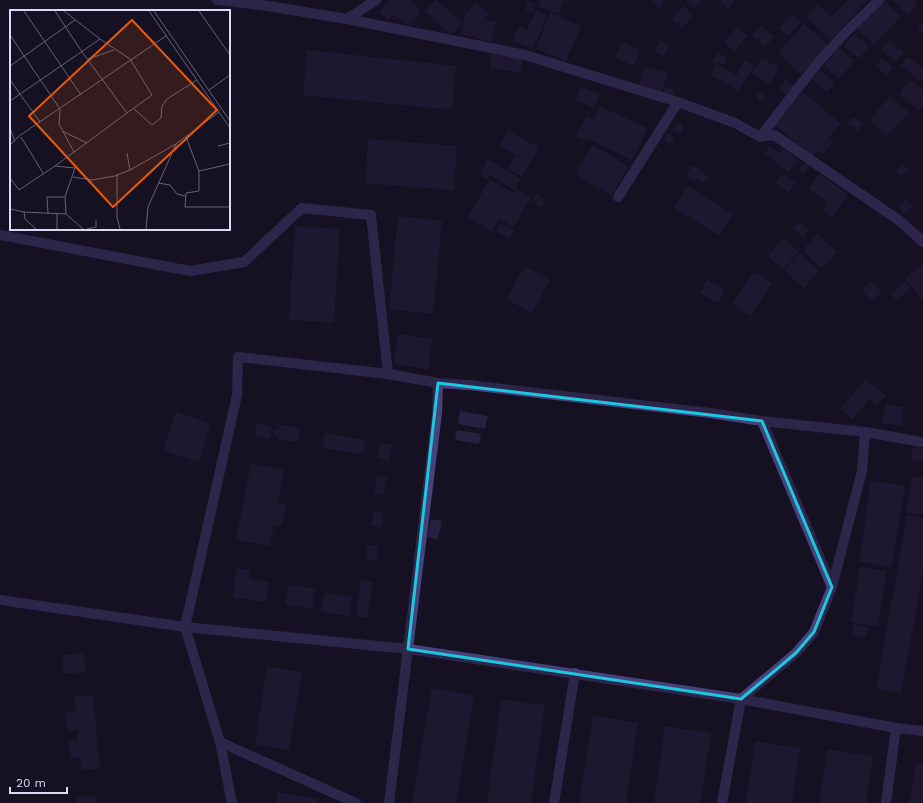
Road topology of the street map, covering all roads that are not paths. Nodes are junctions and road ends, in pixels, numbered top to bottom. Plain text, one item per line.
1 (217, 0) edge
2 (376, 0) edge
3 (879, 0) edge
4 (268, 3) edge
5 (347, 19) junction
6 (678, 102) junction
7 (760, 137) junction
8 (618, 197) dead end
9 (0, 235) edge
10 (923, 242) edge
11 (388, 374) junction
12 (438, 383) junction
13 (762, 421) junction
14 (864, 432) junction
15 (923, 442) edge
16 (832, 587) junction
17 (0, 600) edge
18 (185, 627) junction
19 (408, 649) junction
20 (575, 673) junction
21 (741, 699) junction
22 (896, 728) junction
23 (923, 731) edge
24 (220, 742) junction
25 (232, 803) edge
26 (356, 803) edge
27 (389, 803) edge
28 (554, 803) edge
29 (722, 803) edge
30 (886, 803) edge

1 - 4 street
2 - 5 street
3 - 7 street
4 - 5 street
5 - 6 street
6 - 7 street
6 - 8 street
7 - 10 street
9 - 11 street
11 - 12 street
11 - 18 street
12 - 13 street
12 - 19 street
13 - 14 street
13 - 16 street
14 - 15 street
14 - 16 street
16 - 21 street
17 - 18 street
18 - 19 street
18 - 24 street
19 - 20 street
19 - 27 street
20 - 21 street
20 - 28 street
21 - 22 street
21 - 29 street
22 - 23 street
22 - 30 street
24 - 25 street
24 - 26 street

